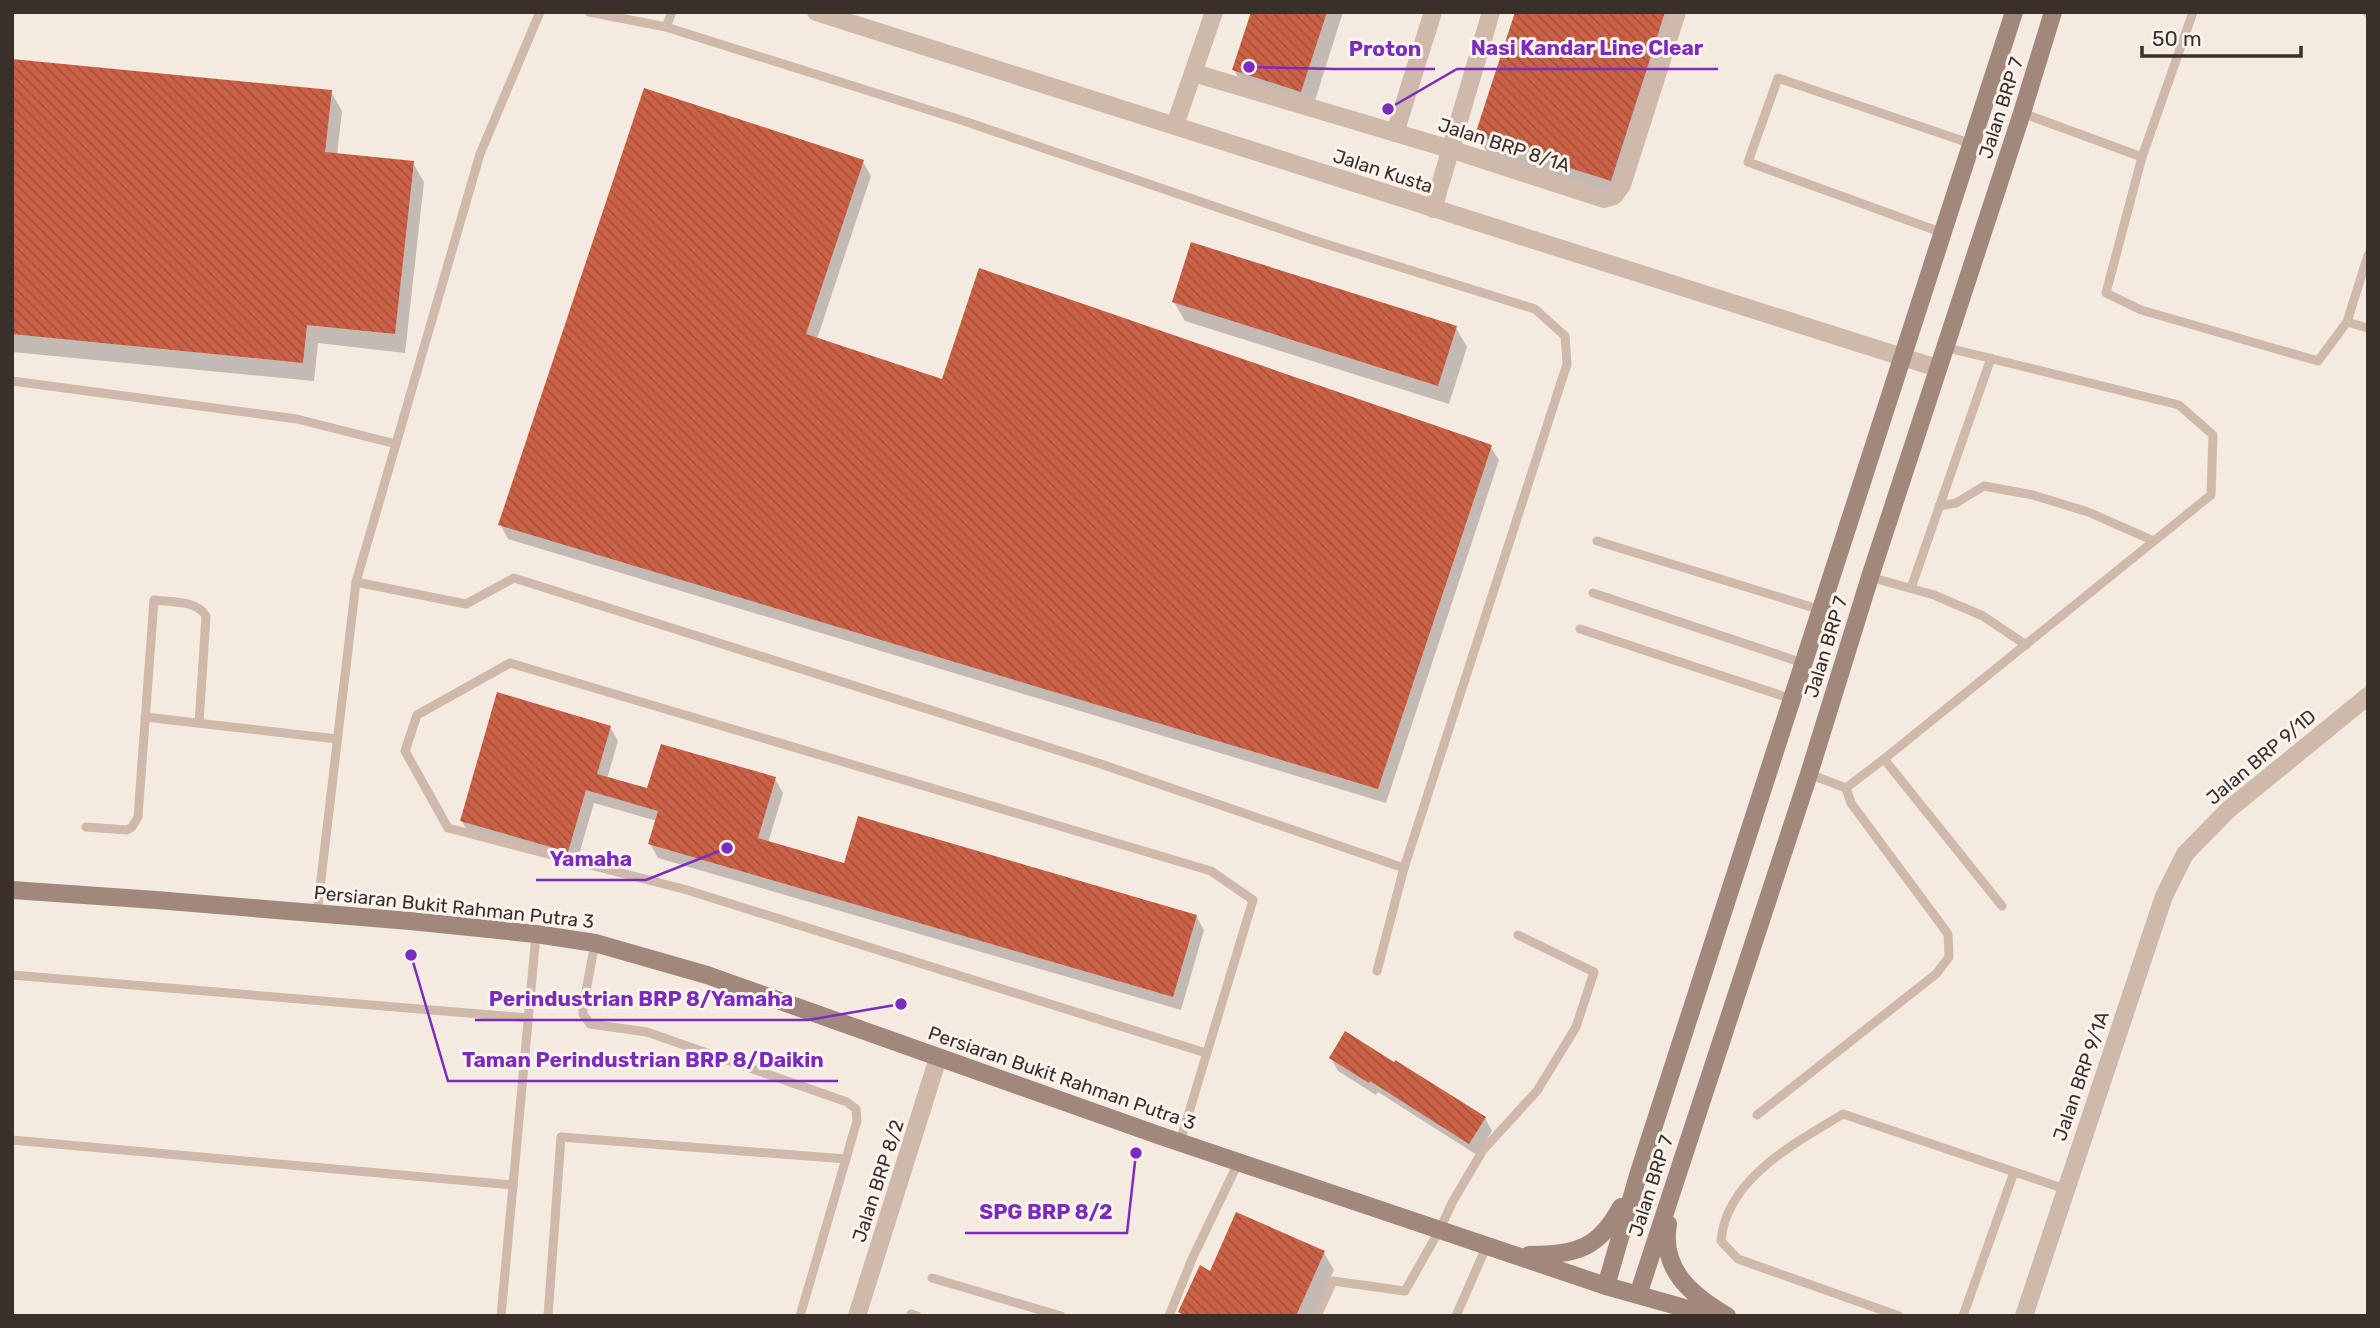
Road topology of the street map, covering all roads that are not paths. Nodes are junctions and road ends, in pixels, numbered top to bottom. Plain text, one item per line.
1 (540, 12) edge
2 (589, 12) edge
3 (672, 12) edge
4 (816, 12) edge
5 (1214, 12) edge
6 (1433, 12) edge
7 (1491, 12) edge
8 (1677, 12) edge
9 (2014, 12) edge
10 (2053, 12) edge
11 (2193, 12) edge
12 (666, 27) junction
13 (1194, 73) junction
14 (2022, 113) junction
15 (1175, 125) junction
16 (1395, 133) junction
17 (1972, 144) junction
18 (1450, 149) junction
19 (2142, 157) junction
20 (1433, 209) junction
21 (1943, 233) junction
22 (2368, 255) edge
23 (2347, 322) junction
24 (2368, 328) edge
25 (1944, 347) junction
26 (1902, 358) junction
27 (1991, 358) junction
28 (1937, 368) junction
29 (12, 381) edge
30 (396, 444) junction
31 (1939, 506) junction
32 (1597, 541) dead end
33 (2154, 541) junction
34 (1870, 577) junction
35 (356, 582) junction
36 (1911, 588) junction
37 (1592, 593) dead end
38 (1821, 610) junction
39 (1580, 629) dead end
40 (2026, 645) junction
41 (1803, 663) junction
42 (2368, 696) edge
43 (1792, 699) junction
44 (145, 717) junction
45 (199, 723) junction
46 (337, 739) junction
47 (1884, 759) junction
48 (1809, 774) junction
49 (1846, 788) junction
50 (86, 827) dead end
51 (2185, 854) joint
52 (1404, 869) junction
53 (12, 890) edge
54 (2002, 906) dead end
55 (317, 913) junction
56 (536, 934) junction
57 (1518, 935) dead end
58 (595, 943) junction
59 (1377, 971) dead end
60 (12, 975) edge
61 (528, 1018) junction
62 (1206, 1053) junction
63 (938, 1058) junction
64 (1757, 1115) dead end
65 (12, 1140) edge
66 (1180, 1142) junction
67 (846, 1159) junction
68 (1239, 1161) junction
69 (1639, 1172) junction
70 (1677, 1172) junction
71 (2014, 1172) junction
72 (513, 1185) junction
73 (2065, 1189) junction
74 (1440, 1229) junction
75 (1487, 1245) junction
76 (1517, 1255) junction
77 (932, 1278) dead end
78 (1606, 1286) junction
79 (1638, 1294) junction
80 (501, 1316) edge
81 (548, 1316) edge
82 (800, 1316) edge
83 (857, 1316) edge
84 (1061, 1316) edge
85 (1169, 1316) edge
86 (1317, 1316) edge
87 (1456, 1316) edge
88 (1713, 1316) edge
89 (1727, 1316) edge
90 (1899, 1316) edge
91 (1963, 1316) edge
92 (2024, 1316) edge

1 - 30 lane
2 - 12 lane
3 - 12 lane
4 - 15 street, Jalan Kusta
5 - 13 street
6 - 16 street
7 - 18 street
8 - 18 street, Jalan BRP 8/1A
9 - 17 main road, Jalan BRP 7
10 - 14 main road, Jalan BRP 7
11 - 19 lane
12 - 52 lane
13 - 15 street
13 - 16 street, Jalan BRP 8/1A
14 - 19 lane
14 - 25 main road, Jalan BRP 7
15 - 20 street, Jalan Kusta
16 - 18 street, Jalan BRP 8/1A
17 - 21 main road, Jalan BRP 7
17 - 21 lane
18 - 20 street
19 - 23 lane
20 - 26 street, Jalan Kusta
21 - 26 main road, Jalan BRP 7
22 - 23 lane
23 - 24 lane
25 - 27 lane
25 - 28 main road, Jalan BRP 7
26 - 28 street, Jalan Kusta
26 - 38 main road, Jalan BRP 7
27 - 31 lane
27 - 33 lane
28 - 34 main road, Jalan BRP 7
29 - 30 lane
30 - 35 lane
31 - 33 lane
31 - 36 lane
32 - 38 lane
33 - 40 lane
34 - 36 lane
34 - 48 main road, Jalan BRP 7
35 - 46 lane
35 - 52 lane
36 - 40 lane
37 - 41 lane
38 - 41 main road, Jalan BRP 7
39 - 43 lane
40 - 47 lane
41 - 43 main road, Jalan BRP 7
42 - 51 street, Jalan BRP 9/1D
43 - 69 main road, Jalan BRP 7
44 - 45 lane
44 - 45 lane
44 - 50 lane
45 - 46 lane
46 - 55 lane
47 - 49 lane
47 - 54 lane
48 - 49 lane
48 - 70 main road, Jalan BRP 7
49 - 64 lane
51 - 73 street, Jalan BRP 9/1A
52 - 59 lane
53 - 55 main road, Persiaran Bukit Rahman Putra 3
55 - 56 main road, Persiaran Bukit Rahman Putra 3
56 - 58 main road, Persiaran Bukit Rahman Putra 3
56 - 61 lane
57 - 74 lane
58 - 63 main road, Persiaran Bukit Rahman Putra 3
58 - 67 lane
60 - 61 lane
61 - 72 lane
62 - 62 lane
62 - 66 lane
63 - 66 main road, Persiaran Bukit Rahman Putra 3
63 - 83 street, Jalan BRP 8/2
65 - 72 lane
66 - 68 main road, Persiaran Bukit Rahman Putra 3
67 - 81 lane
67 - 82 lane
68 - 74 main road, Persiaran Bukit Rahman Putra 3
68 - 85 lane
69 - 76 main road
69 - 78 main road, Jalan BRP 7
70 - 79 main road, Jalan BRP 7
70 - 89 main road
71 - 73 lane
71 - 90 lane
71 - 91 lane
72 - 80 lane
73 - 92 street, Jalan BRP 9/1A
74 - 75 main road, Persiaran Bukit Rahman Putra 3
74 - 86 lane
75 - 76 main road, Persiaran Bukit Rahman Putra 3
75 - 87 lane
76 - 78 main road, Persiaran Bukit Rahman Putra 3
77 - 84 lane
78 - 79 main road, Persiaran Bukit Rahman Putra 3
79 - 88 main road, Persiaran Bukit Rahman Putra 3

